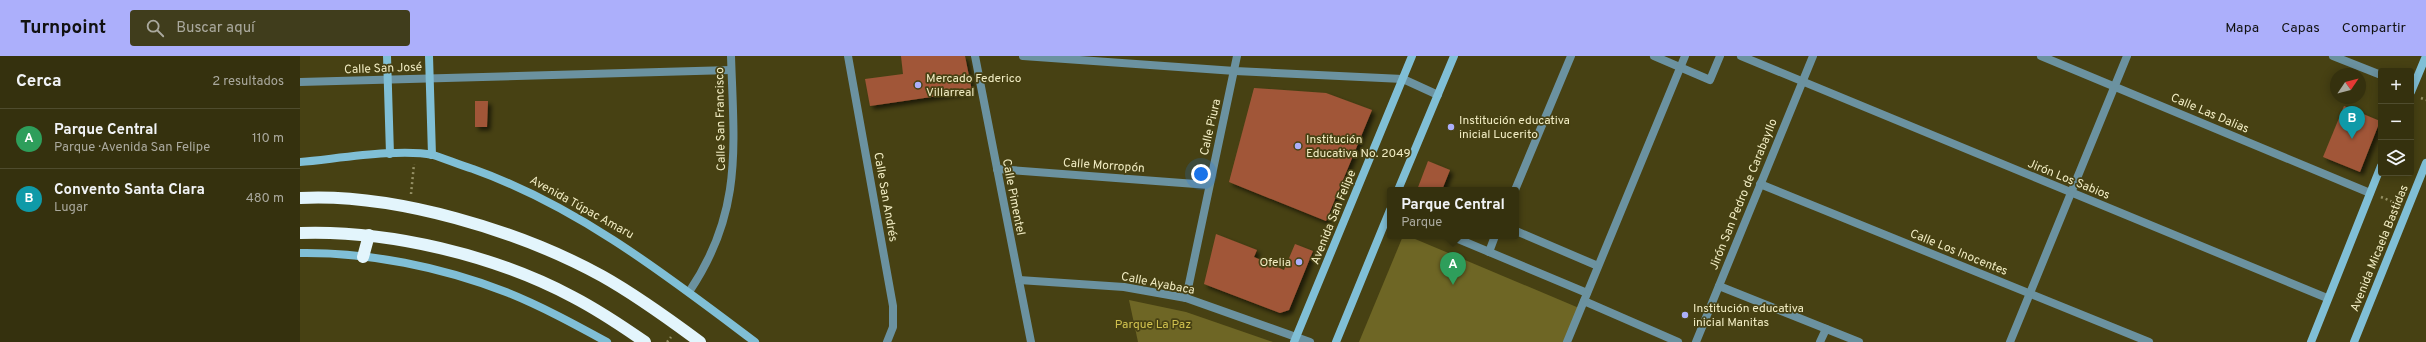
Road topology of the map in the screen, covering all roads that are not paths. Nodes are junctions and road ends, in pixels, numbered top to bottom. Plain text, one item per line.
1 (387, 56) edge
2 (429, 56) edge
3 (731, 56) edge
4 (848, 56) edge
5 (975, 56) edge
6 (1023, 56) edge
7 (1237, 56) edge
8 (1412, 56) edge
9 (1454, 56) edge
10 (1571, 56) edge
11 (1654, 56) edge
12 (1685, 56) edge
13 (1720, 56) edge
14 (1741, 56) edge
15 (1813, 56) edge
16 (2041, 56) edge
17 (2127, 56) edge
18 (2333, 56) edge
19 (2426, 56) edge
20 (1680, 67) junction
21 (732, 70) junction
22 (1235, 71) junction
23 (2378, 74) edge
24 (429, 79) junction
25 (1403, 79) junction
26 (388, 80) junction
27 (300, 82) edge
28 (1803, 82) junction
29 (2414, 84) edge
30 (2115, 87) junction
31 (1438, 94) junction
32 (390, 154) junction
33 (432, 155) junction
34 (300, 162) edge
35 (2426, 163) edge
36 (997, 169) junction
37 (2378, 173) edge
38 (1760, 184) junction
39 (1209, 186) junction
40 (1399, 187) edge
41 (1515, 187) edge
42 (2370, 192) junction
43 (2071, 193) junction
44 (300, 198) edge
45 (1387, 218) edge
46 (1519, 232) edge
47 (300, 233) edge
48 (369, 235) junction
49 (1458, 239) edge
50 (1494, 239) edge
51 (1488, 252) junction
52 (300, 253) edge
53 (363, 257) junction
54 (1598, 266) junction
55 (1019, 280) junction
56 (1719, 286) junction
57 (689, 292) junction
58 (1588, 293) junction
59 (2030, 294) junction
60 (1186, 298) junction
61 (2327, 298) junction
62 (1584, 301) junction
63 (1826, 329) junction
64 (1295, 339) edge
65 (607, 342) edge
66 (645, 342) edge
67 (700, 342) edge
68 (755, 342) edge
69 (887, 342) edge
70 (1031, 342) edge
71 (1310, 342) edge
72 (1336, 342) edge
73 (1567, 342) edge
74 (1678, 342) edge
75 (1696, 342) edge
76 (1820, 342) edge
77 (1860, 342) edge
78 (2010, 342) edge
79 (2149, 342) edge
80 (2311, 342) edge
81 (2354, 342) edge

1 - 26 street
2 - 24 street
3 - 21 street, Calle San Francisco
4 - 69 street, Calle San Andrés
5 - 36 street, Calle Pimentel
6 - 22 street
7 - 22 street, Calle Piura
8 - 25 street, Avenida San Felipe
9 - 31 street
10 - 41 street
11 - 20 street
12 - 20 street
13 - 20 street
14 - 28 street, Jirón Los Sabios
15 - 28 street, Jirón San Pedro de Carabayllo
16 - 30 street, Calle Las Dalias
17 - 30 street
18 - 23 street
19 - 29 street
20 - 54 street
21 - 24 street, Calle San José
21 - 57 street, Calle San Francisco
22 - 25 street
22 - 39 street, Calle Piura
24 - 26 street, Calle San José
24 - 33 street
25 - 31 street
25 - 64 street, Avenida San Felipe
26 - 27 street, Calle San José
26 - 32 street
28 - 38 street, Jirón San Pedro de Carabayllo
28 - 43 street, Jirón Los Sabios
30 - 42 street, Calle Las Dalias
30 - 43 street
31 - 40 street
32 - 33 street, Avenida Túpac Amaru
32 - 34 street, Avenida Túpac Amaru
33 - 57 street, Avenida Túpac Amaru
35 - 81 street, Avenida Micaela Bastidas
36 - 39 street, Calle Morropón
36 - 55 street, Calle Pimentel
37 - 42 street
38 - 56 street, Jirón San Pedro de Carabayllo
38 - 59 street, Calle Los Inocentes
39 - 60 street, Calle Piura
42 - 61 street
43 - 59 street
43 - 61 street, Jirón Los Sabios
44 - 67 highway
45 - 72 street
46 - 54 street
47 - 48 highway
48 - 53 highway
48 - 66 highway
49 - 51 street
50 - 51 street
51 - 58 street
52 - 53 street
53 - 65 street
54 - 58 street
55 - 60 street, Calle Ayabaca
55 - 70 street, Calle Pimentel
56 - 63 street
56 - 75 street, Jirón San Pedro de Carabayllo
57 - 68 street, Avenida Túpac Amaru
58 - 62 street
59 - 78 street
59 - 79 street, Calle Los Inocentes
60 - 64 street, Calle Ayabaca
61 - 80 street
62 - 73 street
62 - 74 street
63 - 76 street
63 - 77 street
64 - 71 street, Calle Ayabaca

